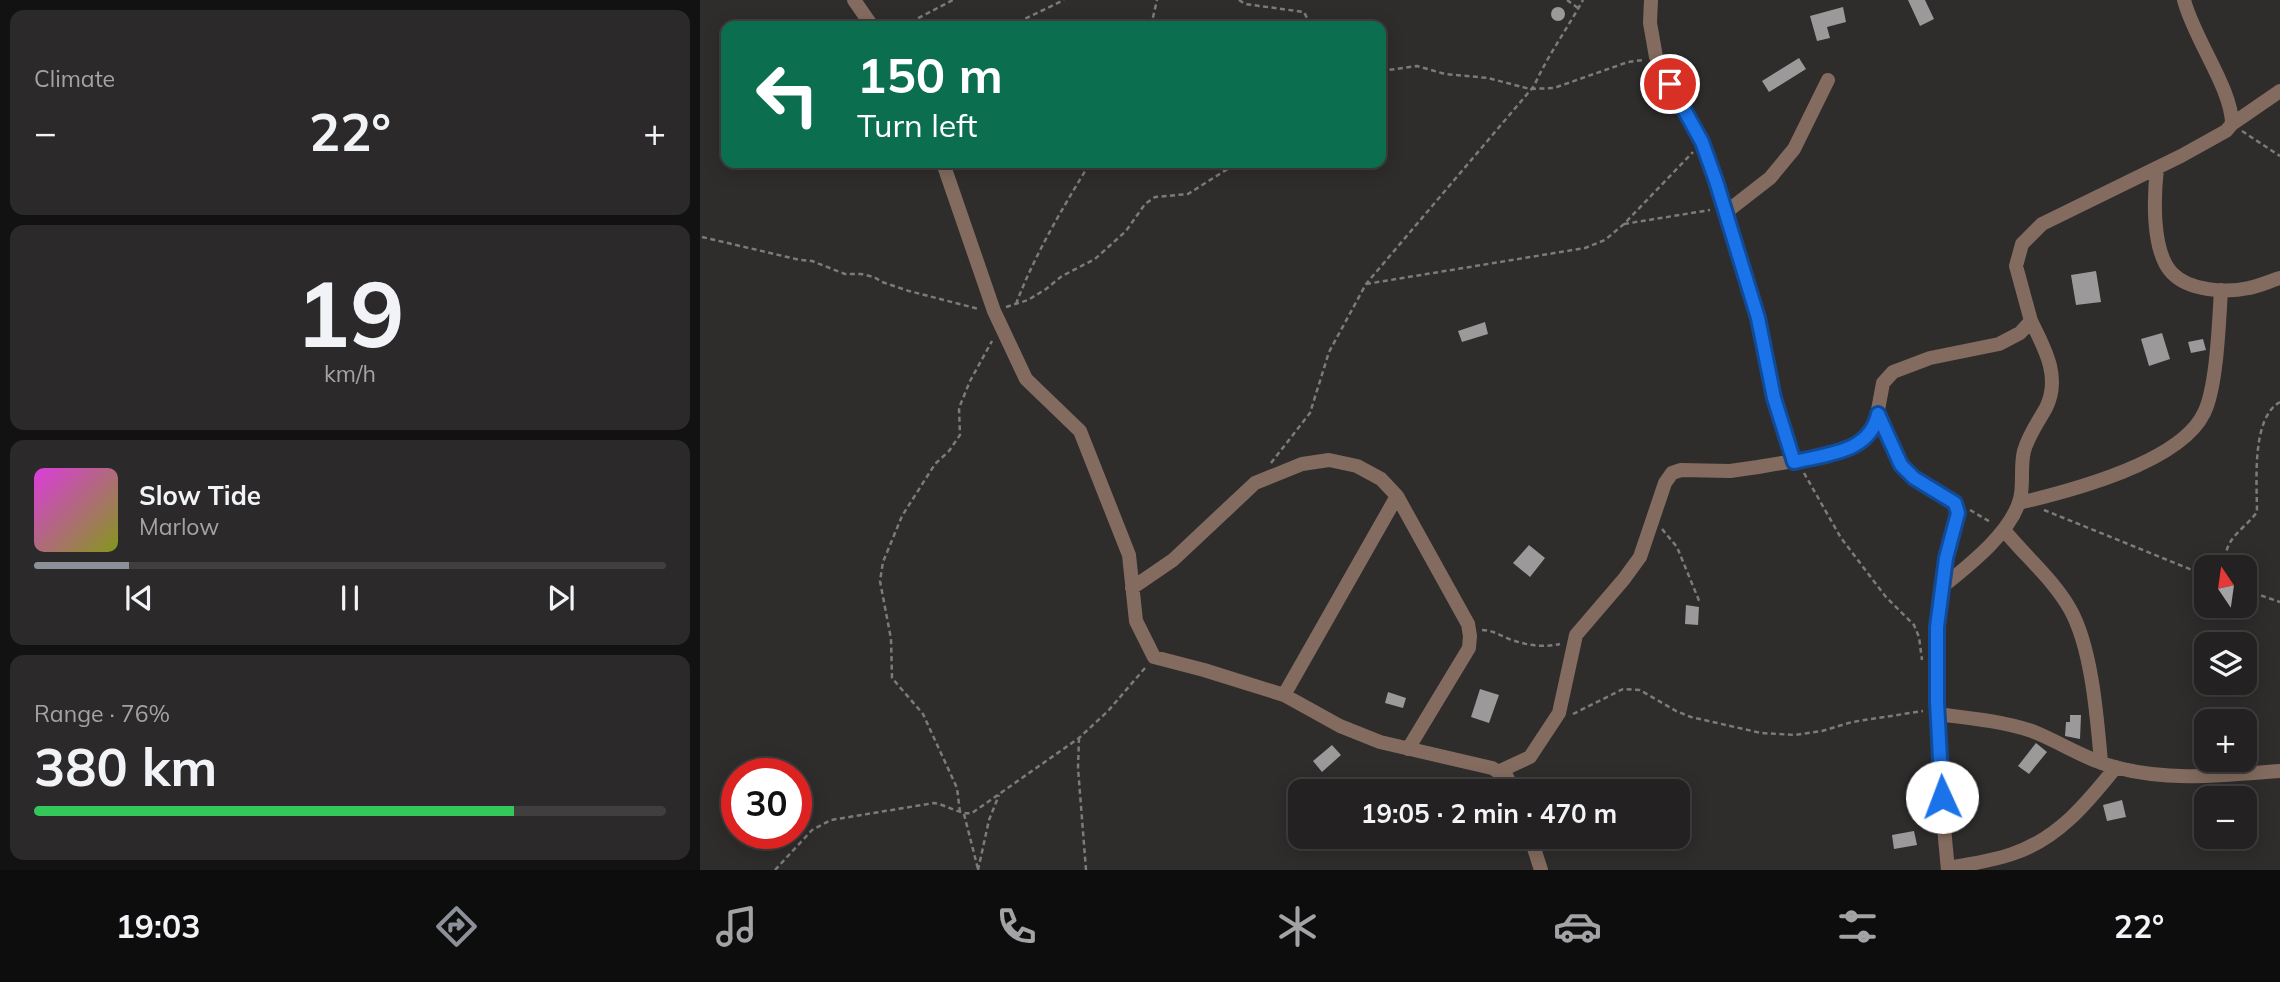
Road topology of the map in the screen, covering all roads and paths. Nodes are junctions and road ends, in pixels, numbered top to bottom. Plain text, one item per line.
1 (854, 0) edge
2 (953, 0) edge
3 (1064, 0) edge
4 (1157, 0) edge
5 (1239, 0) edge
6 (1567, 0) edge
7 (1583, 0) edge
8 (1651, 0) edge
9 (2184, 0) edge
10 (1578, 8) junction
11 (869, 21) edge
12 (913, 21) edge
13 (1020, 21) edge
14 (1153, 21) edge
15 (1308, 21) edge
16 (1656, 57) junction
17 (1386, 70) edge
18 (1828, 80) dead end
19 (1530, 89) junction
20 (2280, 90) edge
21 (2232, 124) junction
22 (1702, 142) junction
23 (2280, 156) edge
24 (945, 168) edge
25 (1087, 168) edge
26 (1229, 168) edge
27 (2157, 168) junction
28 (1724, 210) junction
29 (1624, 224) junction
30 (702, 237) dead end
31 (2280, 278) edge
32 (1366, 284) junction
33 (2221, 290) junction
34 (1016, 304) junction
35 (993, 311) junction
36 (2031, 321) junction
37 (1001, 326) junction
38 (2280, 402) edge
39 (1878, 414) junction
40 (1796, 461) junction
41 (1270, 463) dead end
42 (1397, 496) junction
43 (2022, 502) junction
44 (1955, 503) junction
45 (1653, 518) junction
46 (2004, 530) junction
47 (2226, 555) edge
48 (2194, 571) edge
49 (1132, 587) junction
50 (1942, 587) junction
51 (2258, 595) edge
52 (2280, 602) edge
53 (1700, 603) dead end
54 (1470, 636) junction
55 (1574, 647) junction
56 (1154, 657) junction
57 (1924, 668) dead end
58 (1284, 695) junction
59 (1937, 711) junction
60 (1571, 714) dead end
61 (1079, 738) junction
62 (1408, 749) junction
63 (2108, 765) junction
64 (2280, 771) edge
65 (1498, 772) junction
66 (1508, 779) edge
67 (1001, 792) junction
68 (960, 811) junction
69 (964, 814) junction
70 (1534, 849) edge
71 (1948, 869) edge
72 (775, 870) edge
73 (979, 870) edge
74 (1086, 870) edge
75 (1541, 870) edge

1 - 11 street
2 - 12 path
3 - 13 path
4 - 14 path
5 - 15 path
6 - 10 path
7 - 10 path
8 - 16 street
9 - 21 street
10 - 19 path
16 - 19 path
16 - 22 street
17 - 19 path
18 - 28 street
19 - 32 path
20 - 21 street
21 - 23 path
21 - 27 street
22 - 28 street
22 - 29 path
24 - 35 street
25 - 34 path
26 - 34 path
27 - 33 street
27 - 36 street
28 - 29 path
28 - 40 street
29 - 32 path
30 - 35 path
31 - 33 street
32 - 41 path
33 - 43 street
34 - 35 path
35 - 37 street
36 - 39 street
36 - 43 street
37 - 49 street
37 - 68 path
38 - 47 path
39 - 40 street
39 - 44 street
40 - 45 street
40 - 57 path
42 - 49 street
42 - 54 street
42 - 58 street
43 - 46 street
43 - 48 path
44 - 46 path
44 - 50 street
45 - 53 path
45 - 55 street
46 - 50 street
46 - 63 street
49 - 56 street
50 - 59 street
51 - 52 path
54 - 55 path
54 - 62 street
55 - 65 street
56 - 58 street
56 - 61 path
58 - 62 street
59 - 60 path
59 - 63 street
59 - 71 street
61 - 67 path
61 - 74 path
62 - 65 street
63 - 64 street
63 - 71 street
65 - 66 street
67 - 69 path
67 - 73 path
68 - 69 path
68 - 72 path
69 - 73 path
70 - 75 street

